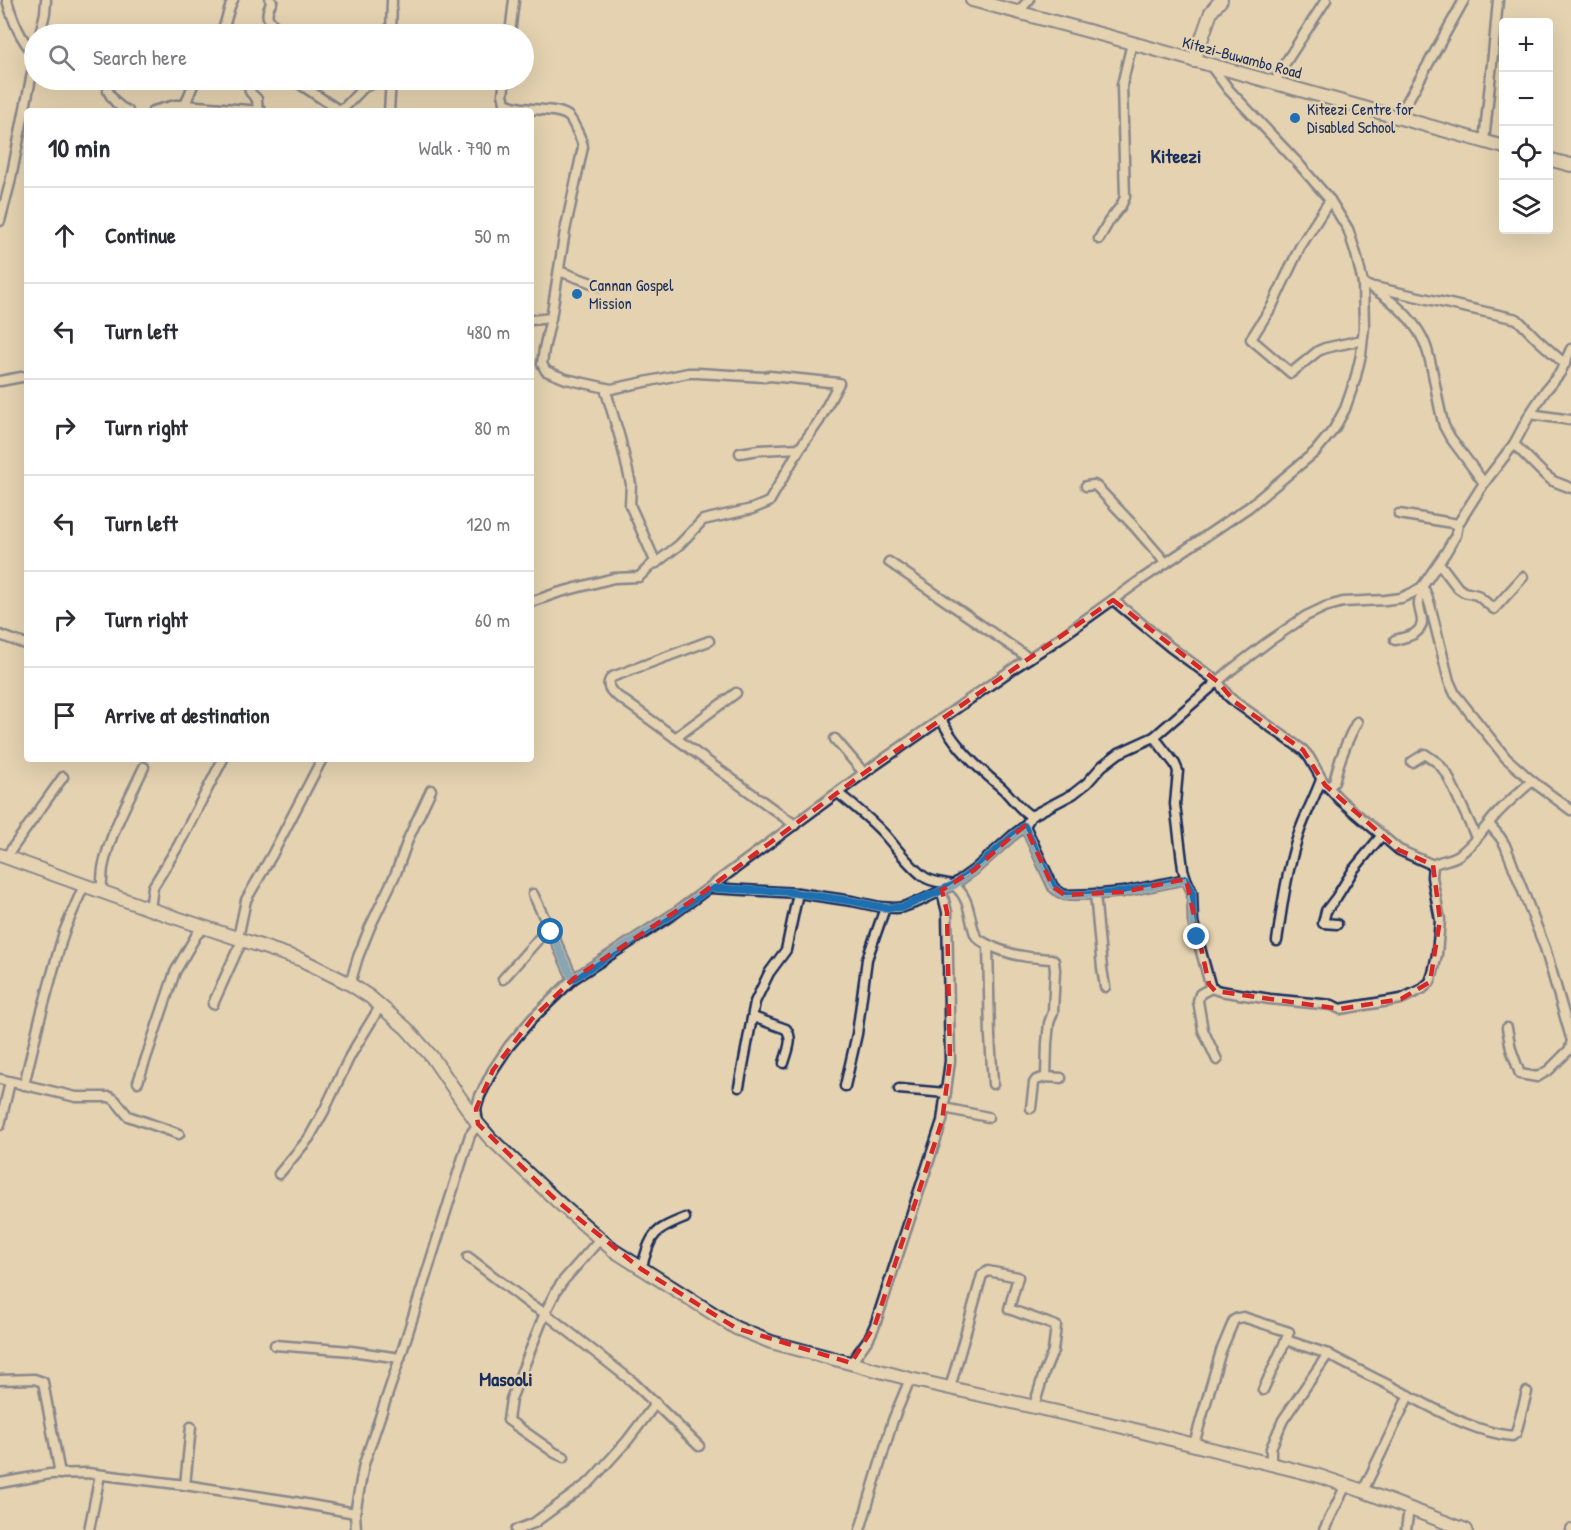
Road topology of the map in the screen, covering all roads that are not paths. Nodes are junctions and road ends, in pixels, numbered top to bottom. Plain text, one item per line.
1 (7, 0) edge
2 (46, 0) edge
3 (233, 0) edge
4 (270, 0) edge
5 (392, 0) edge
6 (514, 0) edge
7 (972, 0) edge
8 (1029, 0) edge
9 (1326, 0) edge
10 (1464, 0) edge
11 (1497, 0) edge
12 (1214, 3) edge
13 (1018, 12) junction
14 (42, 24) edge
15 (224, 24) edge
16 (273, 24) edge
17 (391, 24) edge
18 (511, 24) edge
19 (24, 42) edge
20 (1132, 43) junction
21 (1194, 61) junction
22 (1210, 65) junction
23 (1275, 83) junction
24 (29, 90) edge
25 (191, 90) edge
26 (250, 90) edge
27 (309, 90) edge
28 (361, 90) edge
29 (390, 90) edge
30 (504, 90) edge
31 (108, 91) dead end
32 (185, 105) junction
33 (25, 108) edge
34 (122, 108) edge
35 (164, 108) edge
36 (222, 108) edge
37 (259, 108) edge
38 (335, 108) edge
39 (344, 108) edge
40 (389, 108) edge
41 (520, 108) edge
42 (534, 110) edge
43 (24, 113) edge
44 (1398, 118) junction
45 (1484, 142) junction
46 (1499, 146) edge
47 (1553, 160) edge
48 (1571, 165) edge
49 (1330, 200) junction
50 (0, 220) edge
51 (1099, 239) dead end
52 (559, 272) junction
53 (1366, 285) junction
54 (600, 286) dead end
55 (552, 318) junction
56 (534, 320) edge
57 (1362, 340) junction
58 (1571, 348) edge
59 (1565, 364) junction
60 (24, 377) edge
61 (0, 381) edge
62 (605, 388) junction
63 (1530, 414) junction
64 (1571, 420) edge
65 (1514, 444) junction
66 (800, 448) junction
67 (740, 453) dead end
68 (1484, 483) junction
69 (1086, 486) dead end
70 (1571, 488) edge
71 (1399, 514) dead end
72 (1458, 524) junction
73 (889, 562) dead end
74 (656, 563) junction
75 (1166, 563) junction
76 (1439, 563) junction
77 (1523, 577) dead end
78 (1423, 589) junction
79 (1113, 600) junction
80 (534, 601) edge
81 (0, 635) edge
82 (1395, 640) dead end
83 (709, 641) dead end
84 (24, 644) edge
85 (1029, 658) junction
86 (1218, 682) junction
87 (736, 693) dead end
88 (941, 720) junction
89 (1357, 722) dead end
90 (1154, 737) junction
91 (675, 738) junction
92 (835, 739) dead end
93 (221, 762) edge
94 (320, 762) edge
95 (1412, 762) dead end
96 (144, 767) dead end
97 (864, 773) junction
98 (63, 777) dead end
99 (1532, 781) junction
100 (1324, 783) junction
101 (431, 790) dead end
102 (838, 793) junction
103 (1571, 810) edge
104 (1031, 816) junction
105 (1489, 824) junction
106 (795, 825) junction
107 (1024, 826) junction
108 (1382, 835) junction
109 (1476, 837) junction
110 (3, 856) edge
111 (1432, 865) junction
112 (1186, 879) junction
113 (84, 885) junction
114 (954, 885) junction
115 (710, 888) junction
116 (941, 891) junction
117 (101, 892) junction
118 (798, 893) junction
119 (533, 894) dead end
120 (1095, 894) junction
121 (885, 908) junction
122 (150, 909) junction
123 (1337, 924) dead end
124 (206, 927) junction
125 (551, 932) junction
126 (240, 939) junction
127 (1277, 941) dead end
128 (988, 945) junction
129 (503, 979) dead end
130 (573, 979) junction
131 (350, 984) junction
132 (1105, 987) dead end
133 (1211, 988) junction
134 (213, 1004) dead end
135 (381, 1005) junction
136 (753, 1017) junction
137 (1507, 1028) dead end
138 (1571, 1038) edge
139 (1571, 1044) edge
140 (1217, 1060) dead end
141 (784, 1063) dead end
142 (1046, 1077) junction
143 (1061, 1078) dead end
144 (0, 1079) edge
145 (10, 1082) junction
146 (138, 1082) dead end
147 (993, 1084) dead end
148 (24, 1085) junction
149 (846, 1086) dead end
150 (739, 1088) dead end
151 (899, 1089) dead end
152 (946, 1093) junction
153 (944, 1108) junction
154 (1031, 1108) dead end
155 (988, 1116) dead end
156 (478, 1124) junction
157 (0, 1125) edge
158 (179, 1134) dead end
159 (279, 1174) dead end
160 (685, 1218) dead end
161 (600, 1239) junction
162 (468, 1257) dead end
163 (641, 1269) junction
164 (545, 1313) junction
165 (1286, 1340) junction
166 (275, 1345) dead end
167 (1328, 1354) junction
168 (400, 1358) junction
169 (850, 1363) junction
170 (910, 1379) junction
171 (0, 1380) edge
172 (950, 1388) junction
173 (1263, 1390) dead end
174 (1527, 1392) dead end
175 (1409, 1395) junction
176 (656, 1403) junction
177 (1034, 1407) junction
178 (191, 1427) dead end
179 (1194, 1444) junction
180 (699, 1446) dead end
181 (564, 1457) dead end
182 (1271, 1463) junction
183 (60, 1474) junction
184 (100, 1475) junction
185 (0, 1483) edge
186 (185, 1485) junction
187 (1346, 1485) junction
188 (1363, 1491) junction
189 (1409, 1509) junction
190 (355, 1513) junction
191 (89, 1530) edge
192 (356, 1530) edge
193 (516, 1530) edge
194 (860, 1530) edge
195 (1324, 1530) edge
196 (1406, 1530) edge
197 (1466, 1530) edge

1 - 19 street
2 - 14 street
3 - 15 street
4 - 16 street
5 - 17 street
6 - 18 street
7 - 13 street, Kitezi-Buwambo Road
8 - 13 street
9 - 23 street
10 - 44 street
11 - 45 street
12 - 21 street
13 - 20 street, Kitezi-Buwambo Road
20 - 21 street, Kitezi-Buwambo Road
20 - 51 street
21 - 22 street, Kitezi-Buwambo Road
22 - 23 street, Kitezi-Buwambo Road
22 - 49 street
23 - 44 street, Kitezi-Buwambo Road
24 - 33 street
25 - 32 street
26 - 37 street
27 - 38 street
28 - 39 street
29 - 40 street
30 - 41 street
31 - 34 street
32 - 35 street
32 - 36 street
42 - 52 street
43 - 50 street
44 - 45 street, Kitezi-Buwambo Road
45 - 46 street, Kitezi-Buwambo Road
47 - 48 street
49 - 53 street
49 - 57 street
52 - 54 street
52 - 55 street
53 - 57 street
53 - 59 street
53 - 68 street
55 - 56 street
55 - 62 street
57 - 75 street
58 - 59 street
59 - 63 street
60 - 61 street
62 - 66 street
62 - 74 street
63 - 64 street
63 - 65 street
65 - 68 street
65 - 70 street
66 - 67 street
66 - 74 street
68 - 72 street
69 - 75 street
71 - 72 street
72 - 76 street
73 - 85 street
74 - 80 street
75 - 79 street
76 - 77 street
76 - 78 street
78 - 82 street
78 - 86 street
78 - 99 street
79 - 85 street
79 - 86 street
81 - 84 street
83 - 91 street
85 - 88 street
86 - 90 street
86 - 100 street
87 - 91 street
88 - 97 street
88 - 104 street
89 - 100 street
90 - 104 street
90 - 112 street
91 - 106 street
92 - 97 street
93 - 122 street
94 - 126 street
95 - 109 street
96 - 117 street
97 - 102 street
98 - 110 street
99 - 103 street
99 - 105 street
100 - 108 street
100 - 127 street
101 - 131 street
102 - 106 street
102 - 114 street
104 - 107 street
105 - 109 street
105 - 138 street
106 - 115 street
107 - 114 street
107 - 120 street
108 - 111 street
108 - 123 street
109 - 111 street
110 - 113 street
111 - 133 street
112 - 120 street
112 - 133 street
113 - 117 street
113 - 148 street
114 - 116 street
114 - 128 street
115 - 118 street
115 - 130 street
116 - 121 street
116 - 152 street
117 - 122 street
118 - 121 street
118 - 136 street
119 - 125 street
120 - 132 street
121 - 149 street
122 - 124 street
124 - 126 street
124 - 146 street
125 - 129 street
125 - 130 street
126 - 131 street
126 - 134 street
128 - 142 street
128 - 147 street
130 - 156 street
131 - 135 street
133 - 140 street
135 - 156 street
135 - 159 street
136 - 141 street
136 - 150 street
137 - 139 street
142 - 143 street
142 - 154 street
144 - 145 street
145 - 148 street
145 - 157 street
148 - 158 street
151 - 152 street
152 - 153 street
153 - 155 street
153 - 169 street
156 - 161 street
156 - 168 street
160 - 163 street
161 - 163 street
161 - 164 street
162 - 164 street
163 - 169 street
164 - 176 street
164 - 181 street
165 - 167 street
165 - 173 street
165 - 179 street
166 - 168 street
167 - 175 street
167 - 182 street
168 - 190 street
169 - 170 street
170 - 172 street
170 - 194 street
171 - 183 street
172 - 177 street
172 - 177 street
174 - 175 street
175 - 188 street
176 - 180 street
176 - 193 street
177 - 179 street
178 - 186 street
179 - 182 street
182 - 187 street
183 - 184 street
183 - 185 street
184 - 186 street
184 - 191 street
186 - 190 street
187 - 188 street
187 - 195 street
188 - 189 street
189 - 196 street
189 - 197 street
190 - 192 street

